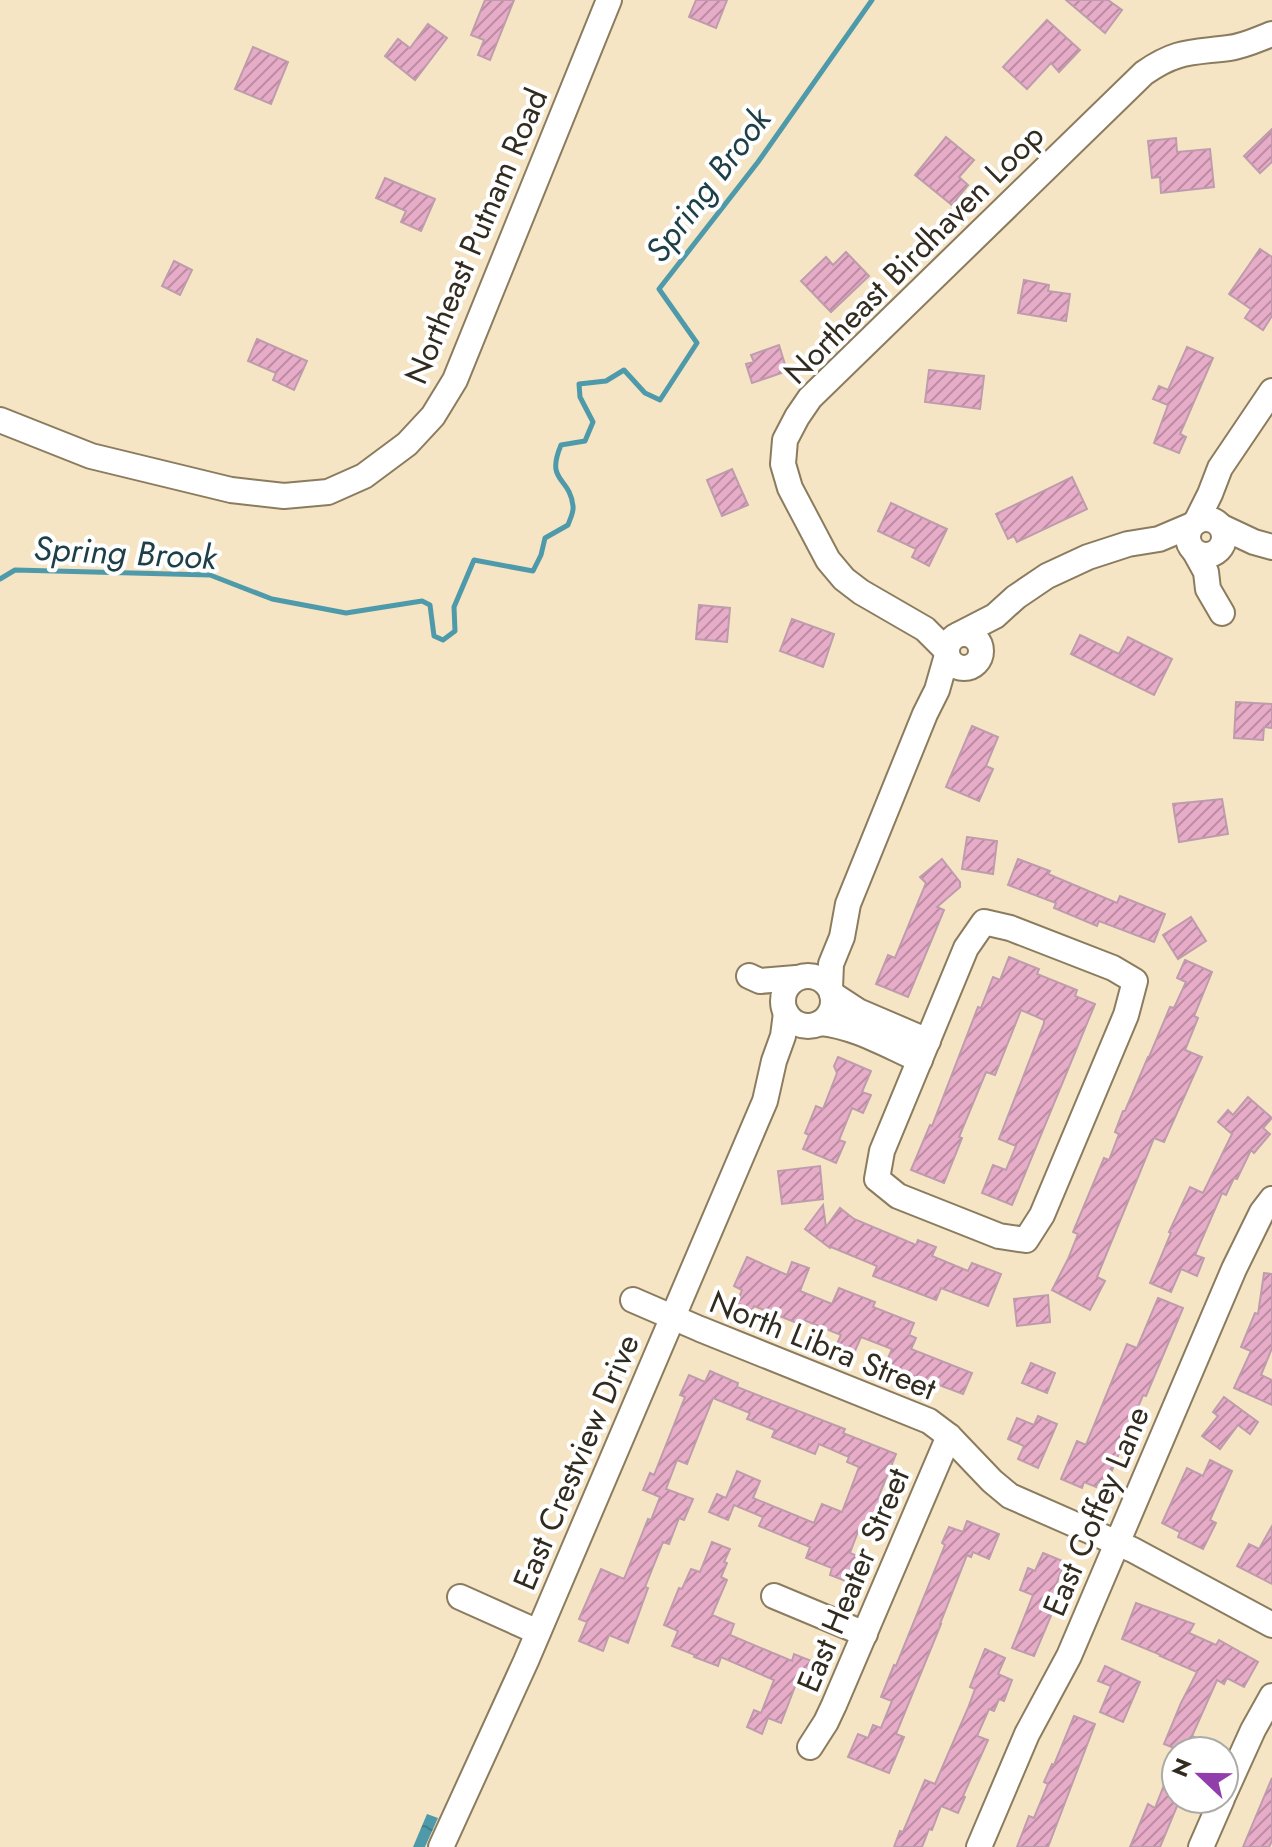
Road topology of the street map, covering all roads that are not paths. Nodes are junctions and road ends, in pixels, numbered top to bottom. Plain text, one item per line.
1 (609, 0) edge
2 (1272, 34) edge
3 (1272, 391) edge
4 (0, 420) edge
5 (1206, 541) junction
6 (1263, 544) edge
7 (1222, 613) dead end
8 (995, 616) junction
9 (954, 649) junction
10 (848, 904) junction
11 (798, 977) junction
12 (831, 991) junction
13 (785, 1010) junction
14 (818, 1024) junction
15 (924, 1050) junction
16 (765, 1101) junction
17 (1272, 1199) edge
18 (633, 1300) dead end
19 (673, 1317) junction
20 (949, 1436) junction
21 (1118, 1543) junction
22 (774, 1596) dead end
23 (460, 1597) dead end
24 (1272, 1625) edge
25 (538, 1632) junction
26 (865, 1634) junction
27 (1272, 1696) edge
28 (810, 1747) dead end
29 (1240, 1759) edge
30 (1215, 1815) edge
31 (441, 1847) edge
32 (979, 1847) edge
33 (1201, 1847) edge

1 - 4 street, Northeast Putnam Road
2 - 9 street, Northeast Birdhaven Loop
3 - 5 street
5 - 6 street
5 - 7 street
5 - 8 street
8 - 9 street
8 - 9 street
9 - 10 street
10 - 11 street
10 - 12 street
11 - 12 street
11 - 13 street
11 - 13 street
12 - 14 street
12 - 15 street
13 - 14 street
13 - 16 street, East Crestview Drive
14 - 15 street
14 - 16 street, East Crestview Drive
15 - 15 street
16 - 19 street, East Crestview Drive
17 - 21 street, East Coffey Lane
18 - 19 street, North Libra Street
19 - 20 street, North Libra Street
19 - 25 street, East Crestview Drive
20 - 21 street, North Libra Street
20 - 26 street, East Heater Street
21 - 24 street, North Libra Street
21 - 32 street, East Coffey Lane
22 - 26 street
23 - 25 street
25 - 31 street, East Crestview Drive
26 - 28 street, East Heater Street
27 - 29 street
30 - 33 street

